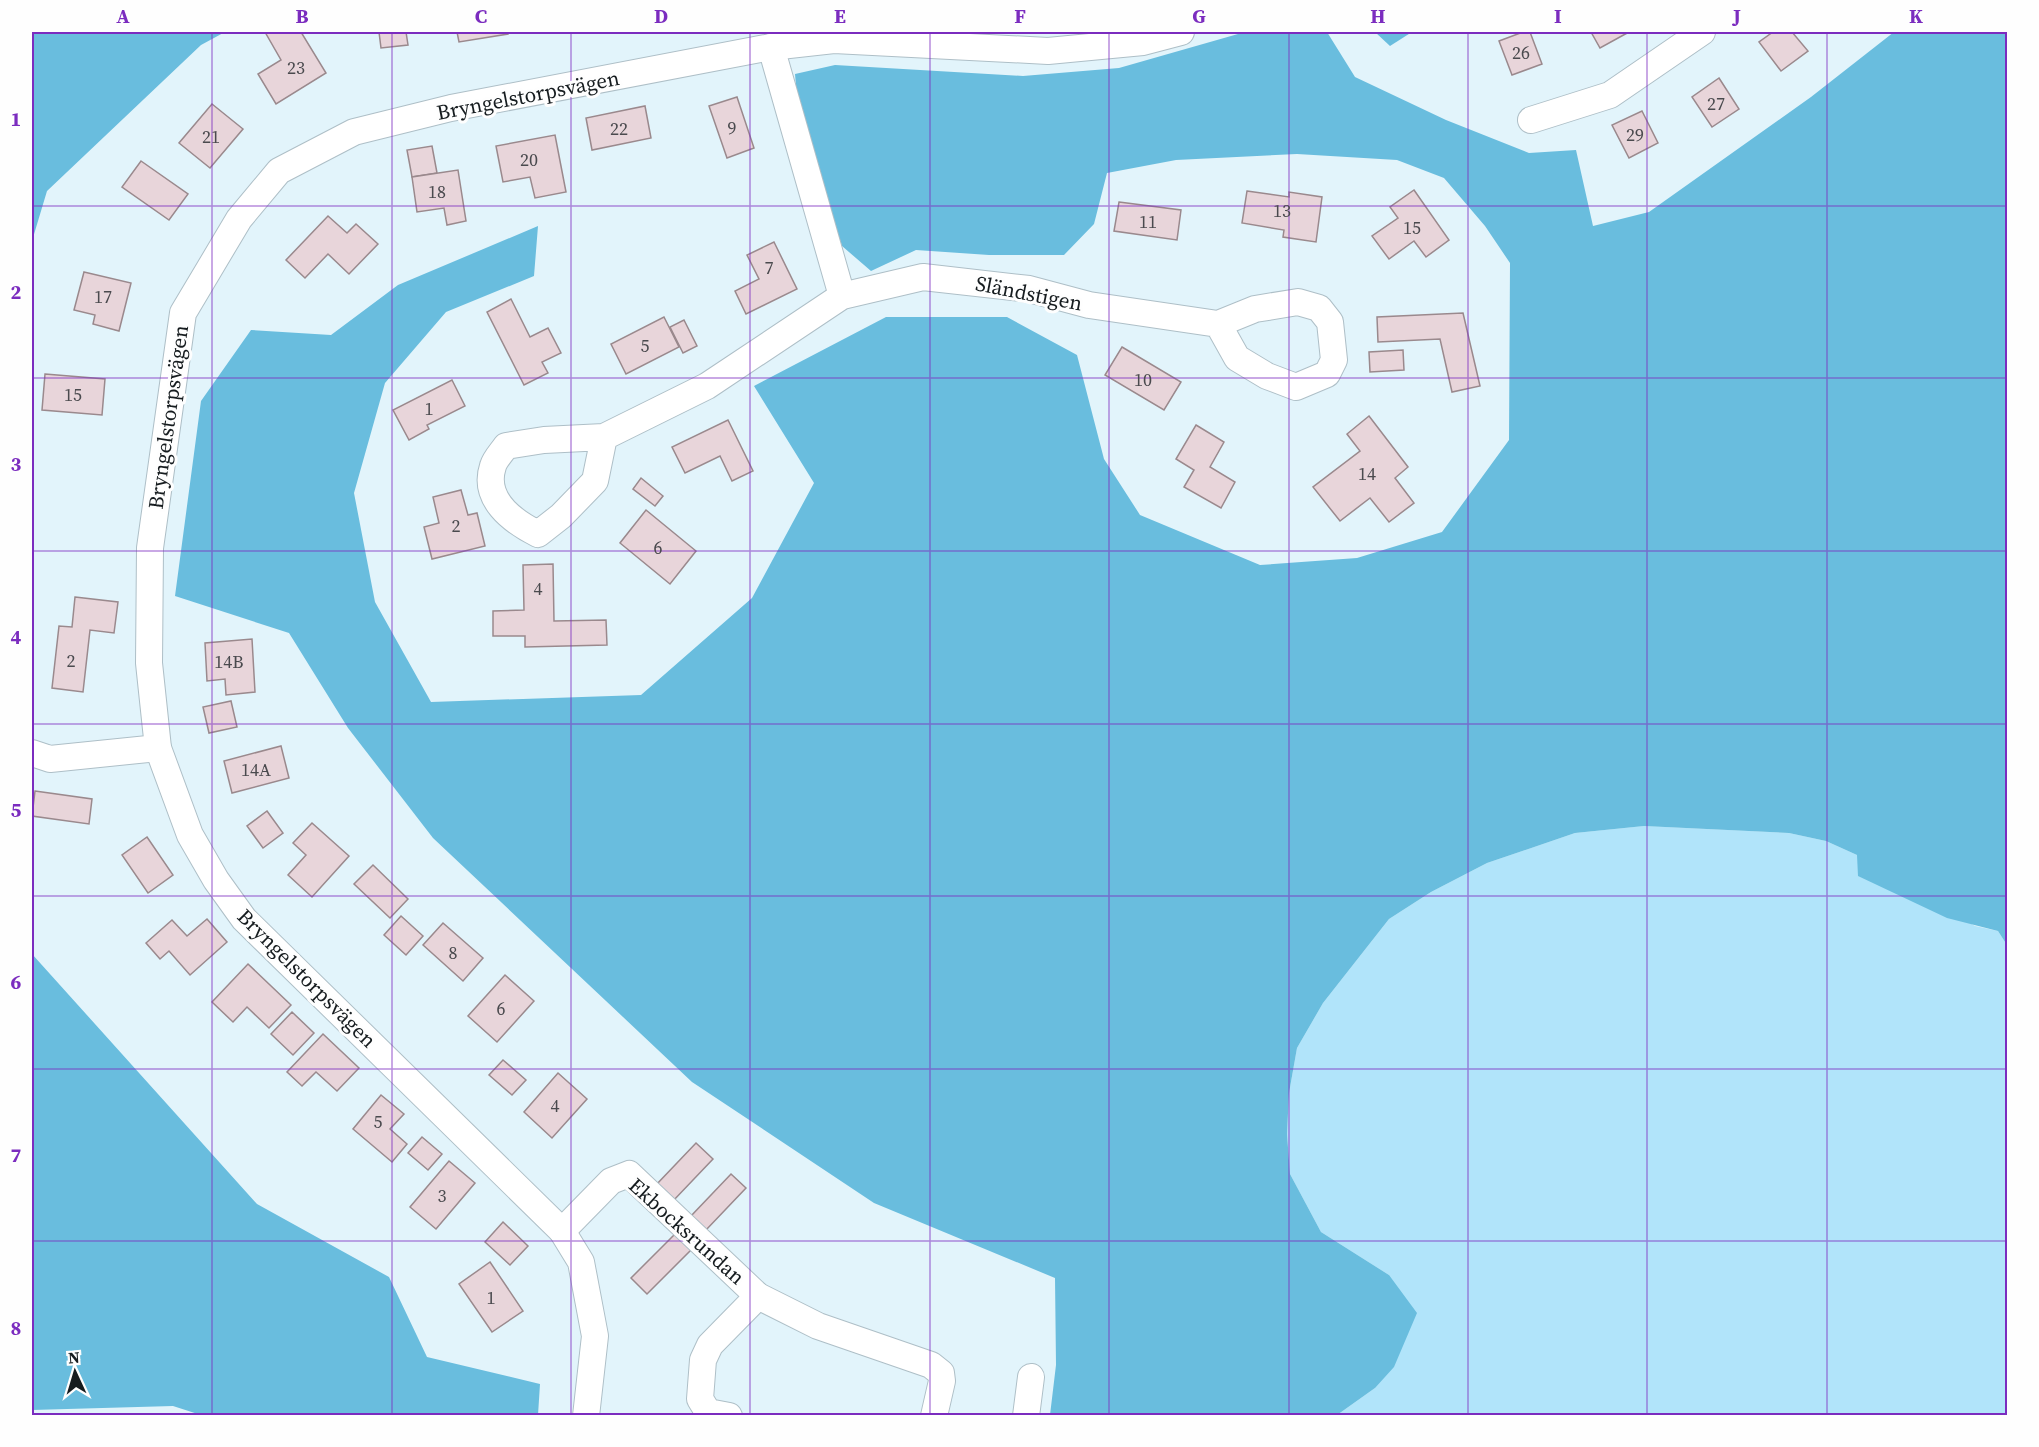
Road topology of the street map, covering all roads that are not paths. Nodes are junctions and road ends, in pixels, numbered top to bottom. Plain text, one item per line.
1 (1180, 32) edge
2 (1702, 32) edge
3 (958, 39) edge
4 (771, 47) junction
5 (1531, 120) dead end
6 (842, 296) junction
7 (1218, 324) dead end
8 (604, 437) junction
9 (158, 748) junction
10 (32, 753) edge
11 (562, 1231) junction
12 (758, 1296) junction
13 (1031, 1377) dead end
14 (586, 1416) edge
15 (729, 1416) edge
16 (934, 1416) edge
17 (1026, 1416) edge

1 - 3 street, Bryngelstorpsvägen
2 - 5 street
3 - 4 street, Bryngelstorpsvägen
4 - 6 street
4 - 9 street, Bryngelstorpsvägen
6 - 7 street, Sländstigen
6 - 8 street, Sländstigen
8 - 8 street, Sländstigen
9 - 10 street
9 - 11 street, Bryngelstorpsvägen
11 - 12 street, Ekbocksrundan
11 - 14 street, Bryngelstorpsvägen
12 - 15 street, Ekbocksrundan
12 - 16 street, Ekbocksrundan
13 - 17 street

